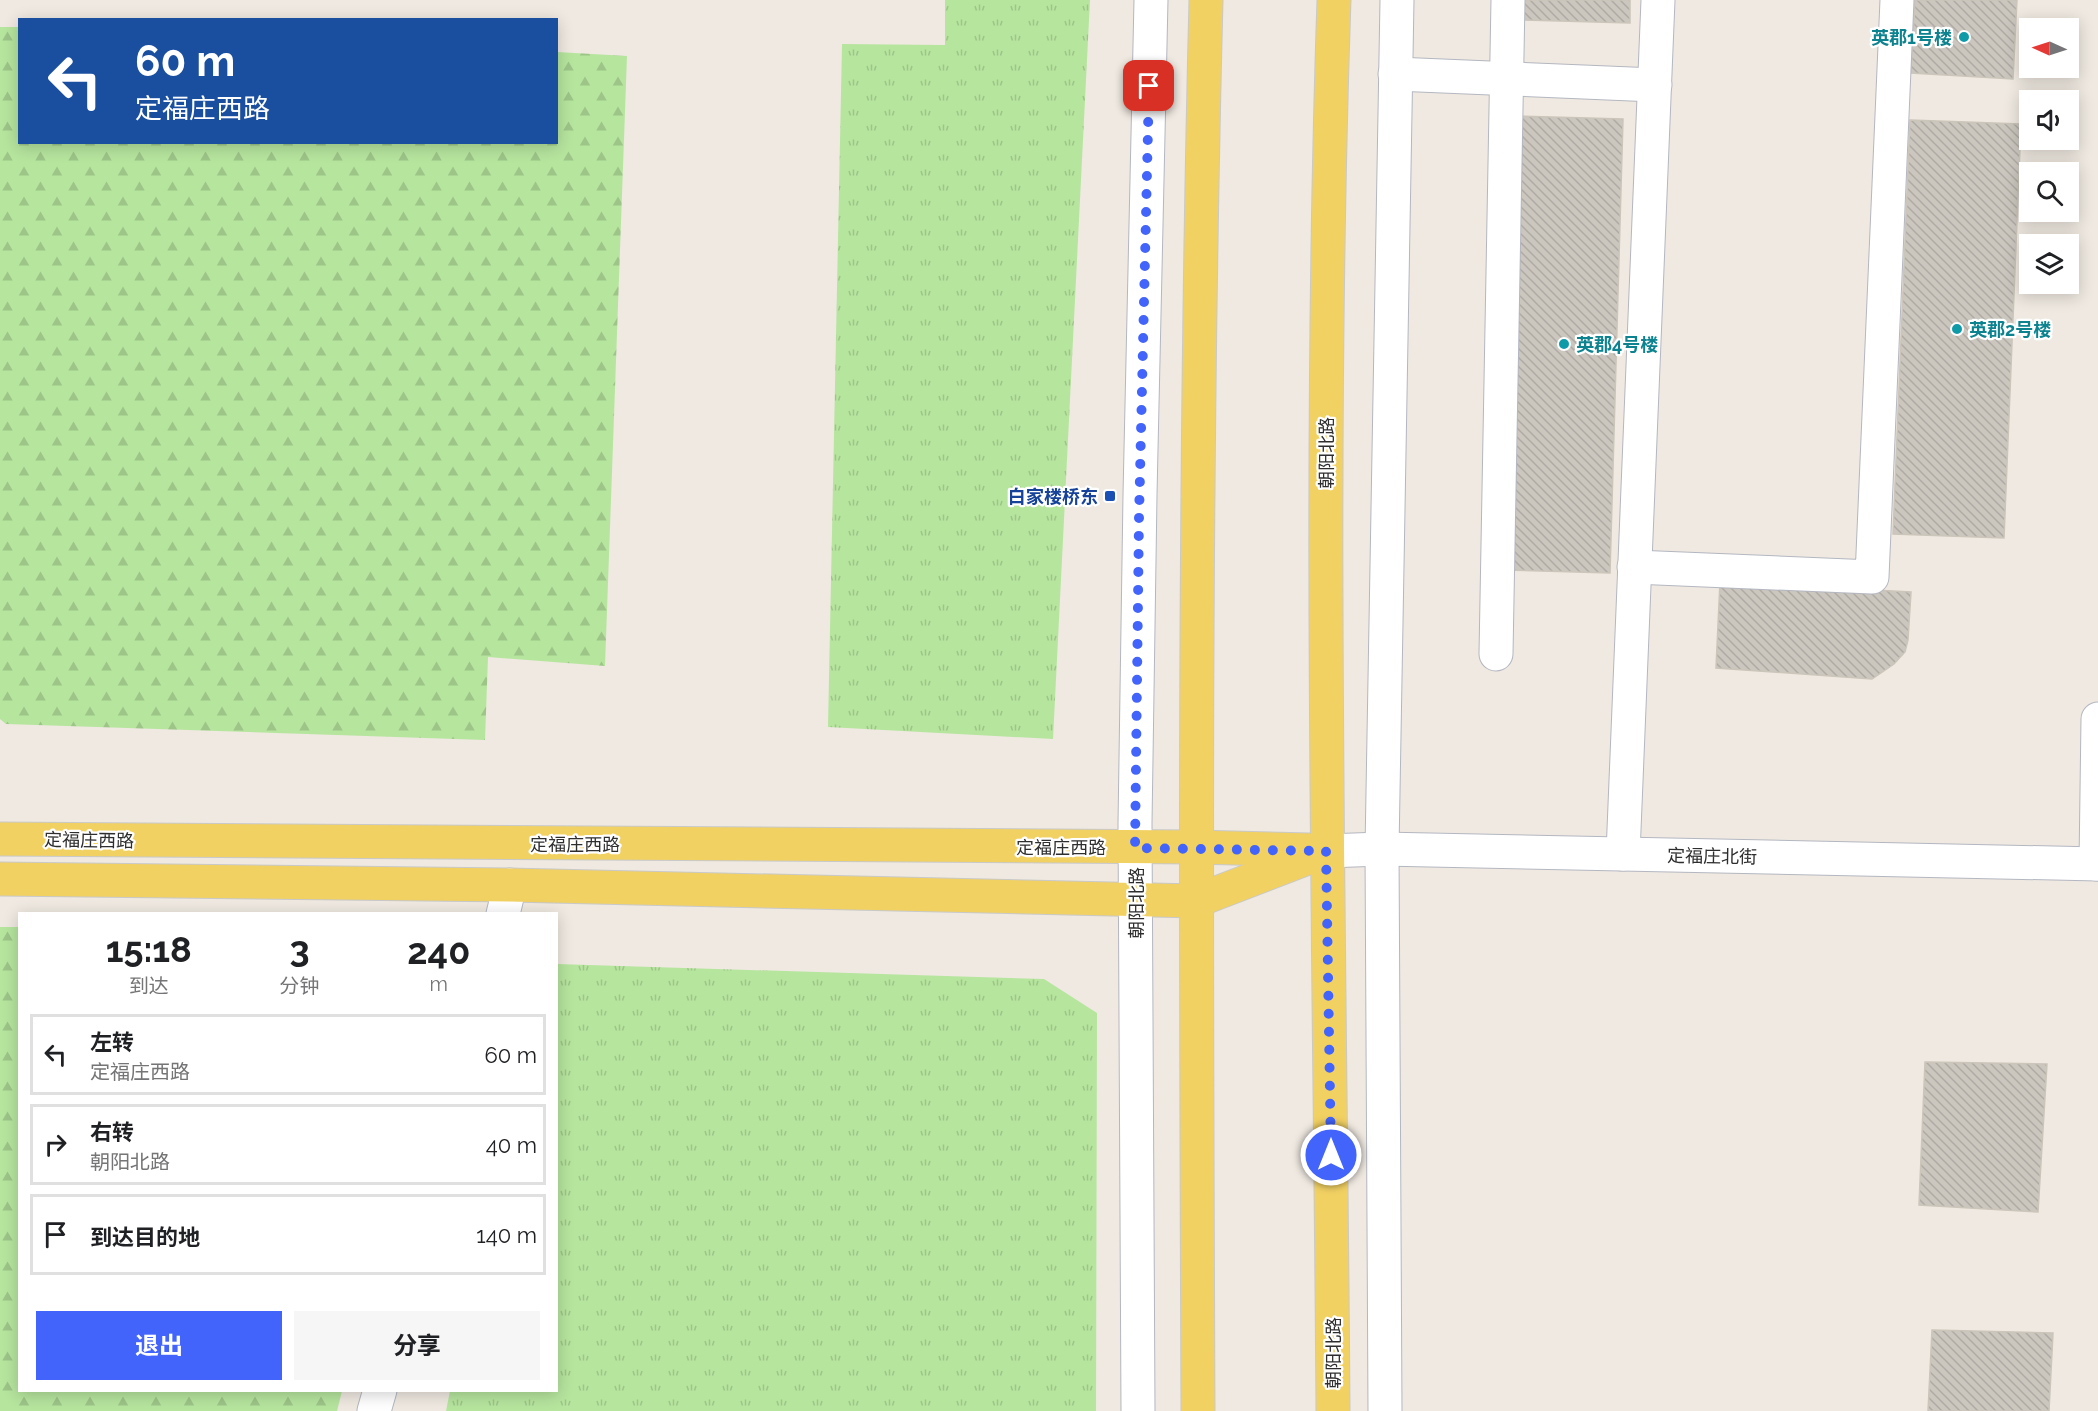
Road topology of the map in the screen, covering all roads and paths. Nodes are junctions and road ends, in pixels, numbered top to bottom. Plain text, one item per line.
1 (1151, 0) edge
2 (1206, 0) edge
3 (1334, 0) edge
4 (1397, 0) edge
5 (1508, 0) edge
6 (1658, 0) edge
7 (1897, 0) edge
8 (1395, 74) junction
9 (1506, 78) junction
10 (1655, 85) junction
11 (1634, 567) junction
12 (1496, 654) dead end
13 (2098, 719) edge
14 (0, 839) edge
15 (1195, 847) junction
16 (1135, 848) junction
17 (1382, 849) junction
18 (1326, 851) junction
19 (1623, 854) junction
20 (2097, 864) edge
21 (0, 879) edge
22 (506, 899) edge
23 (1136, 901) junction
24 (1196, 901) junction
25 (379, 1392) edge
26 (374, 1411) edge
27 (1138, 1411) edge
28 (1198, 1411) edge
29 (1333, 1411) edge
30 (1385, 1411) edge

1 - 16 street, 朝阳北路
2 - 15 main road
3 - 18 main road, 朝阳北路
4 - 8 street
5 - 9 street
6 - 10 street
7 - 11 street
8 - 9 street
8 - 17 street
9 - 10 street
9 - 12 street
10 - 11 street
11 - 19 street
13 - 20 street
14 - 16 main road, 定福庄西路
15 - 16 main road, 定福庄西路
15 - 18 main road, 定福庄西路
15 - 24 main road
16 - 23 street, 朝阳北路
17 - 18 street, 定福庄北街
17 - 19 street, 定福庄北街
17 - 30 street
18 - 24 main road
18 - 29 main road, 朝阳北路
19 - 20 street, 定福庄北街
21 - 22 main road
22 - 23 main road
23 - 24 main road
23 - 27 street, 朝阳北路
24 - 28 main road
25 - 26 street

